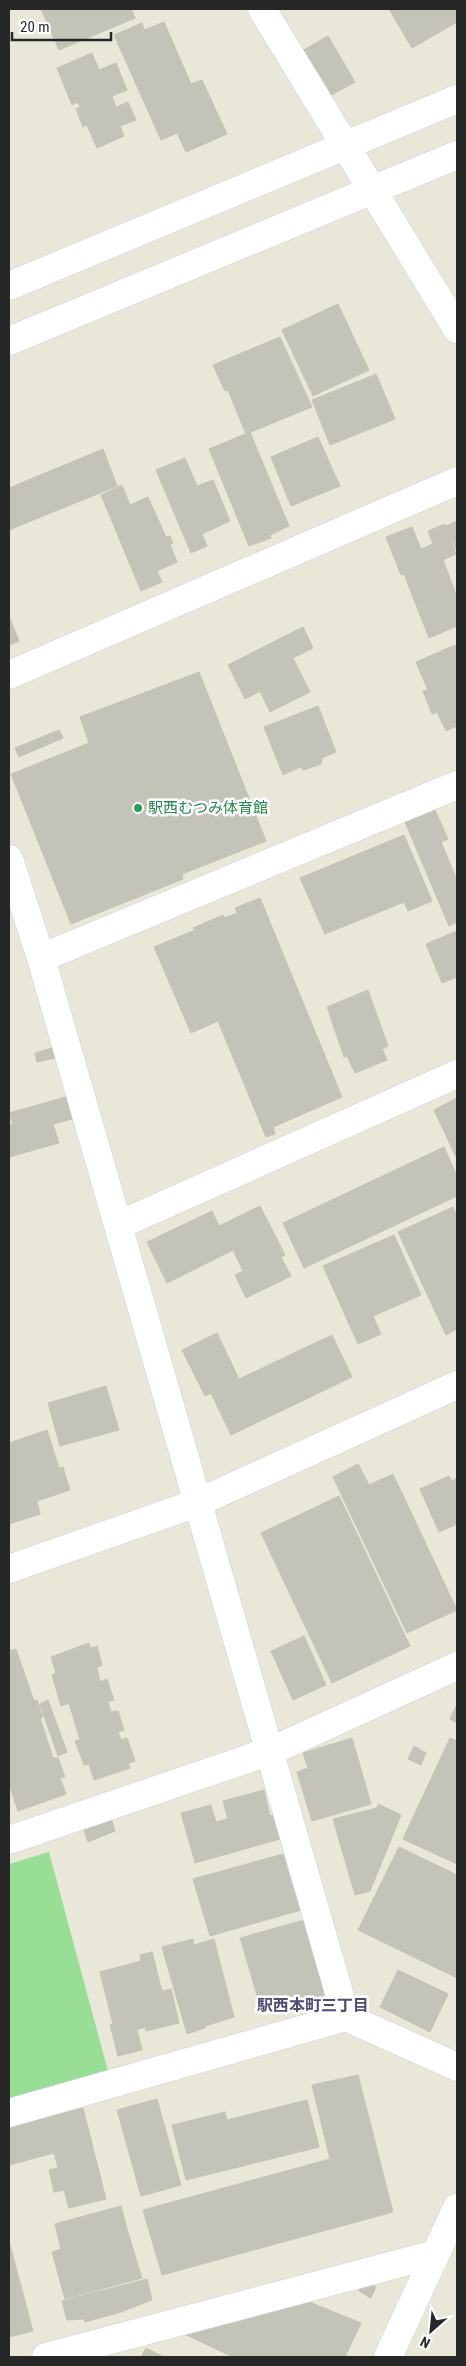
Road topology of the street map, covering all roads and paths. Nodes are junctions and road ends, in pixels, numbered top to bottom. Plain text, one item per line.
1 (262, 9) edge
2 (457, 99) edge
3 (346, 146) junction
4 (457, 155) edge
5 (372, 190) junction
6 (9, 286) edge
7 (457, 329) edge
8 (9, 341) edge
9 (457, 481) edge
10 (9, 675) edge
11 (457, 785) edge
12 (9, 859) edge
13 (41, 958) junction
14 (457, 1074) edge
15 (118, 1225) junction
16 (457, 1385) edge
17 (197, 1503) junction
18 (9, 1569) edge
19 (457, 1666) edge
20 (271, 1752) junction
21 (9, 1840) edge
22 (346, 2017) junction
23 (457, 2067) edge
24 (9, 2113) edge
25 (457, 2208) edge
26 (436, 2254) junction
27 (46, 2357) edge
28 (388, 2357) edge

1 - 3 street
2 - 3 street
3 - 5 street
3 - 6 street
4 - 5 street
5 - 7 street
5 - 8 street
9 - 10 street
11 - 13 street
12 - 13 street
13 - 15 street
14 - 15 street
15 - 17 street
16 - 17 street
17 - 18 street
17 - 20 street
19 - 20 street
20 - 21 street
20 - 22 street
22 - 23 street
22 - 24 street
25 - 26 street
26 - 27 street
26 - 28 street

